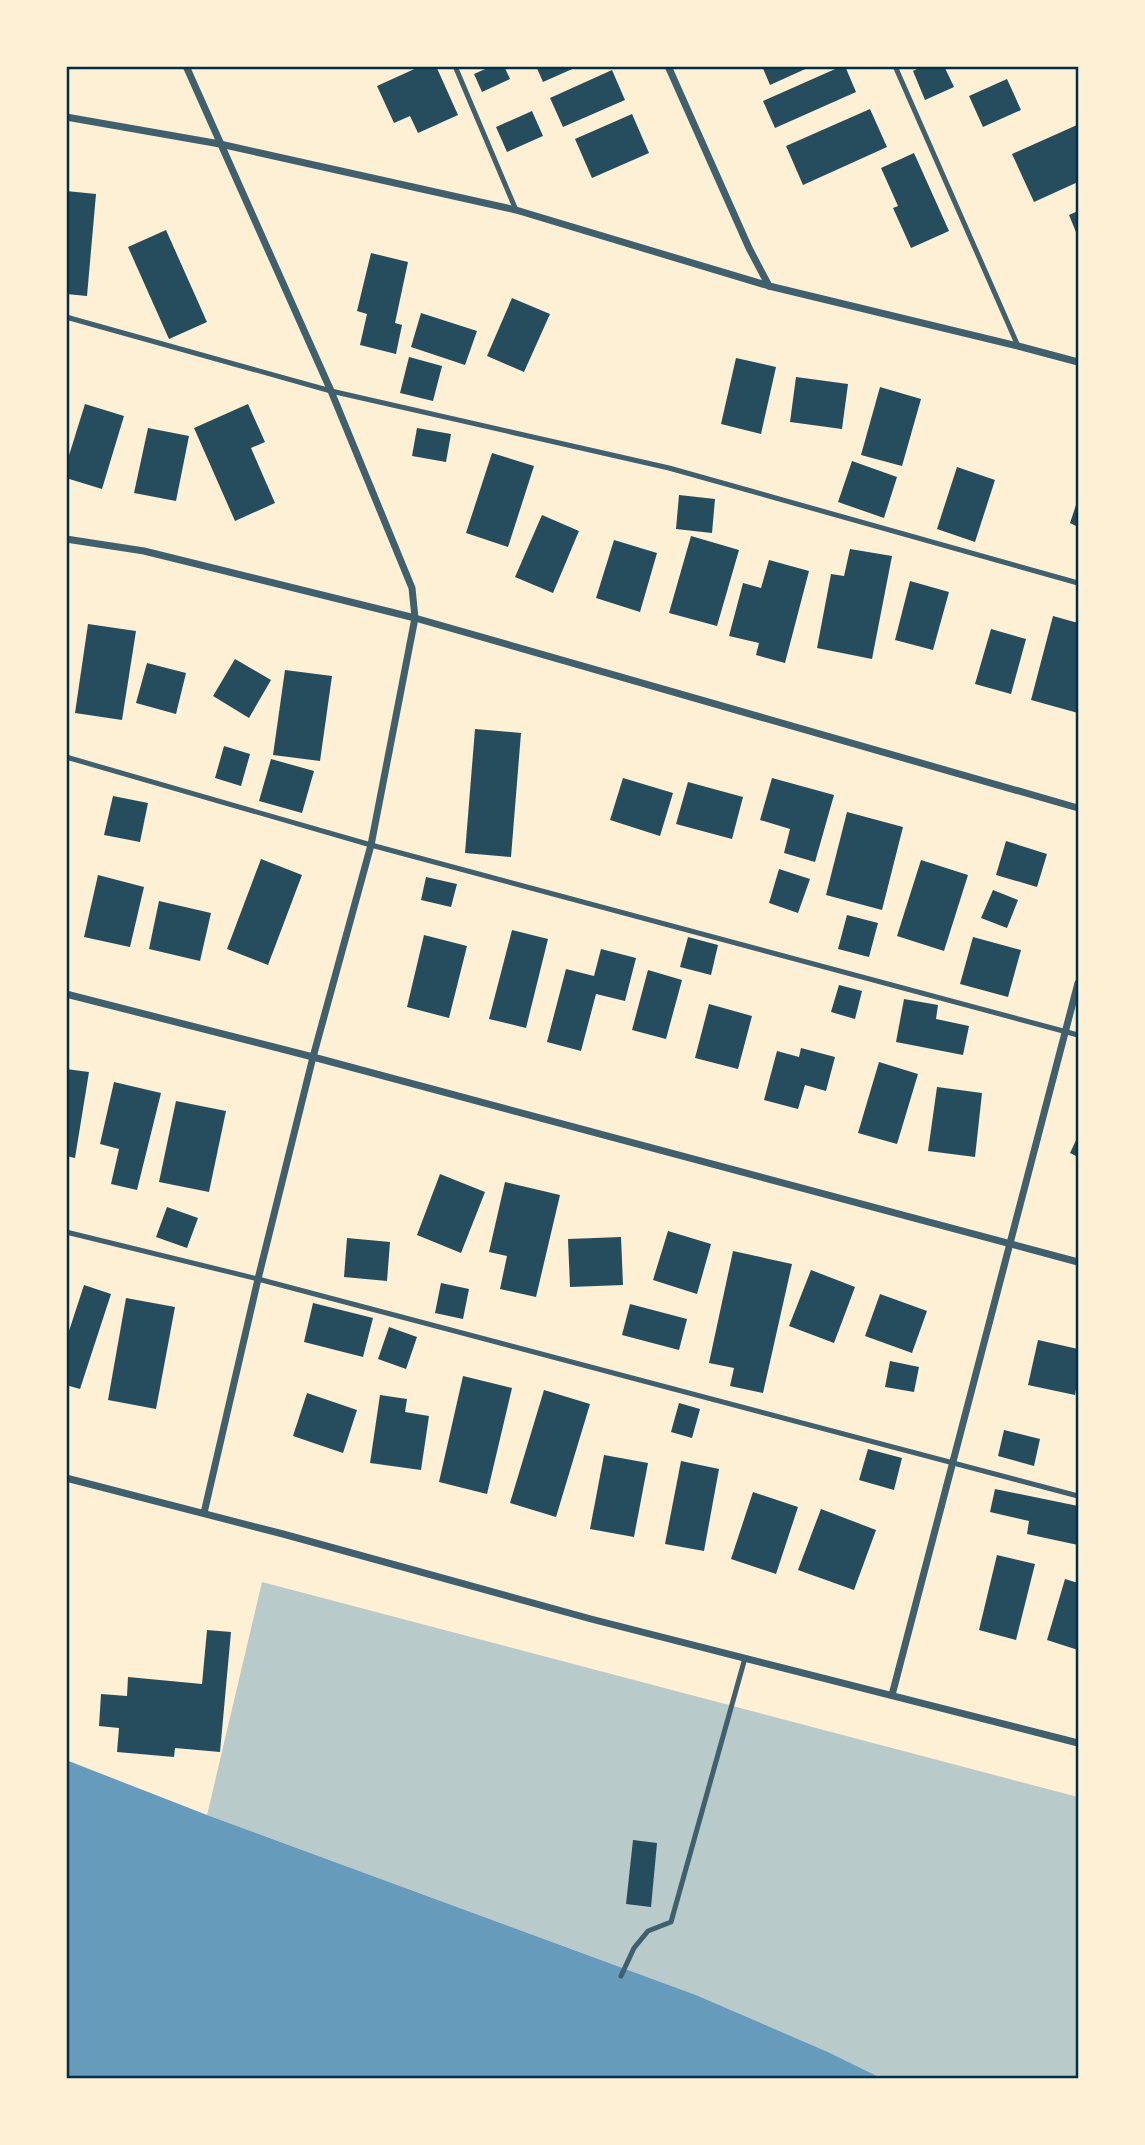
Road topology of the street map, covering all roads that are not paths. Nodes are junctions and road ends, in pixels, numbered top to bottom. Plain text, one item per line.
1 (186, 66) edge
2 (455, 66) edge
3 (668, 66) edge
4 (895, 66) edge
5 (66, 117) edge
6 (220, 144) junction
7 (516, 210) junction
8 (769, 286) junction
9 (66, 317) edge
10 (1018, 346) junction
11 (1079, 362) edge
12 (331, 391) junction
13 (66, 539) edge
14 (1079, 583) edge
15 (415, 618) junction
16 (66, 757) edge
17 (1079, 808) edge
18 (371, 845) junction
19 (1079, 982) edge
20 (66, 994) edge
21 (1066, 1032) junction
22 (1079, 1035) edge
23 (313, 1057) junction
24 (66, 1232) edge
25 (1010, 1245) junction
26 (1079, 1262) edge
27 (258, 1279) junction
28 (952, 1462) junction
29 (66, 1478) edge
30 (1079, 1496) edge
31 (204, 1513) junction
32 (745, 1658) junction
33 (892, 1695) junction
34 (1079, 1742) edge
35 (621, 1976) dead end

1 - 6 street
2 - 7 lane
3 - 8 street
4 - 10 lane
5 - 6 street
6 - 7 street
6 - 12 street
7 - 8 street
8 - 10 street
9 - 12 lane
10 - 11 street
12 - 14 lane
12 - 15 street
13 - 15 street
15 - 17 street
15 - 18 street
16 - 18 lane
18 - 21 lane
18 - 23 street
19 - 21 street
20 - 23 street
21 - 22 lane
21 - 25 street
23 - 25 street
23 - 27 street
24 - 27 lane
25 - 26 street
25 - 28 street
27 - 28 lane
27 - 31 street
28 - 30 lane
28 - 33 street
29 - 31 street
31 - 32 street
32 - 33 street
32 - 35 lane
33 - 34 street

